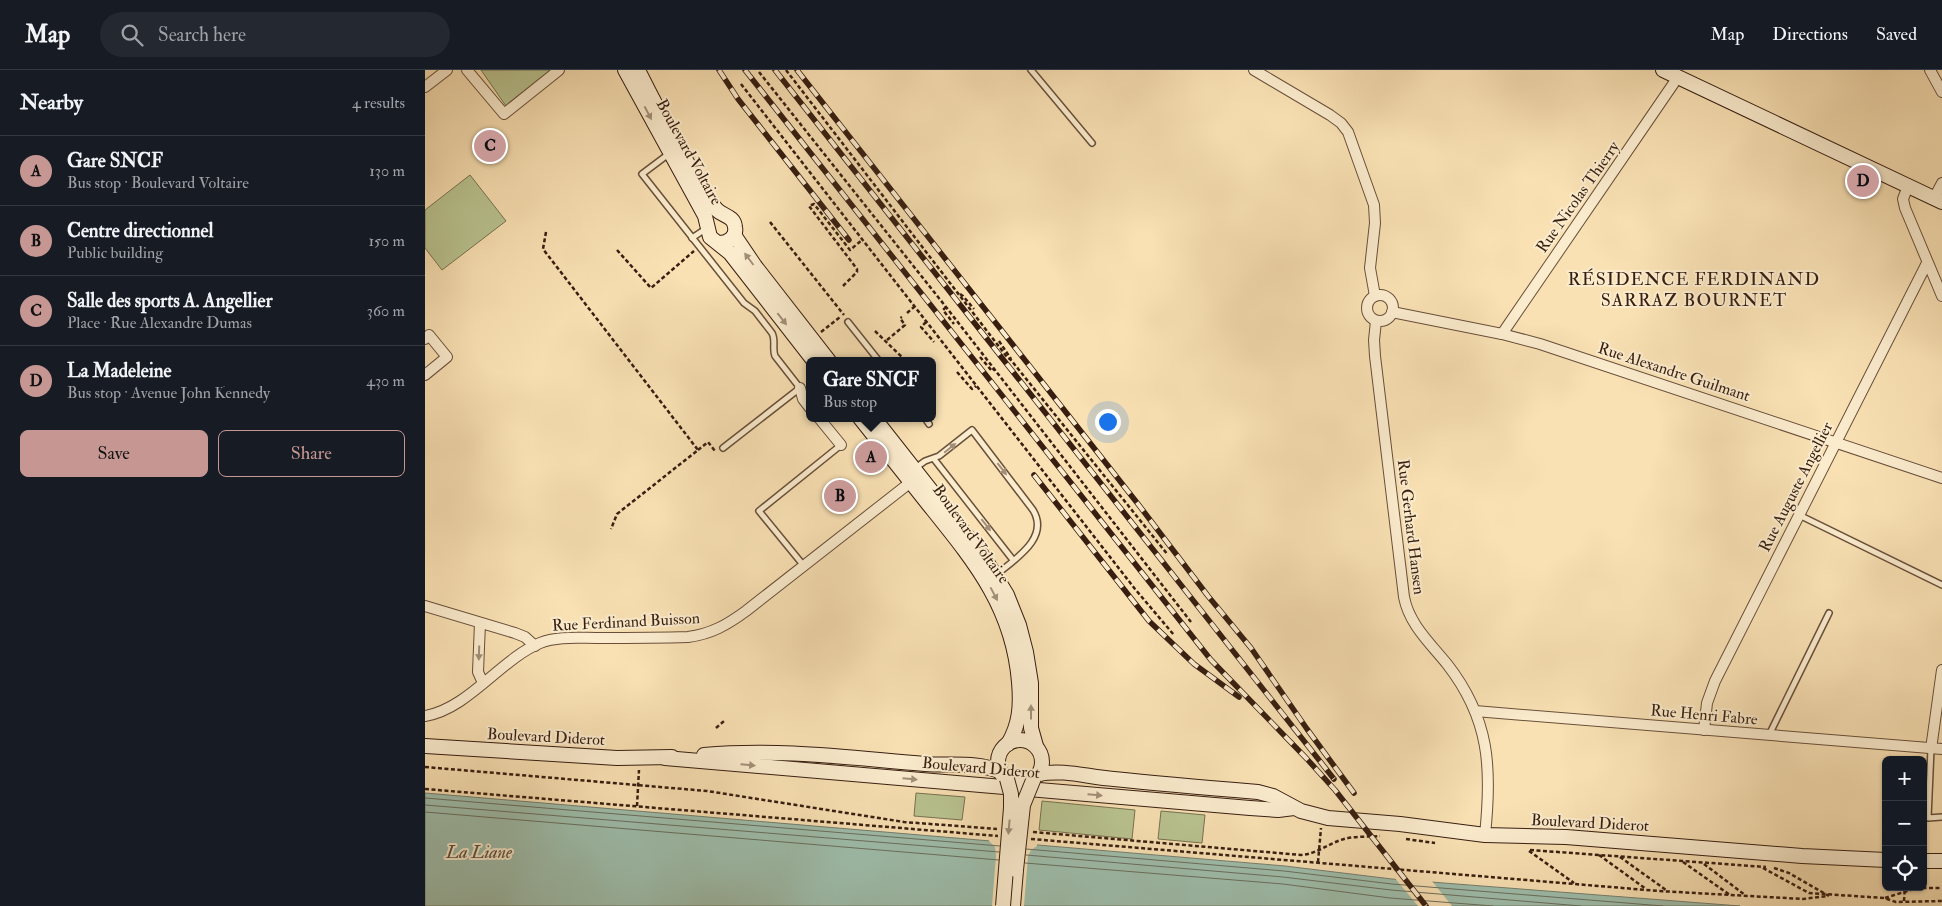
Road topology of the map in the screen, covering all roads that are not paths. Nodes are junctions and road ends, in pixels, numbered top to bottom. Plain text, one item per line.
1 (447, 70) edge
2 (467, 70) edge
3 (559, 70) edge
4 (625, 70) edge
5 (638, 70) edge
6 (1031, 70) edge
7 (1254, 70) edge
8 (1663, 70) edge
9 (1930, 70) edge
10 (1678, 77) junction
11 (425, 87) edge
12 (1942, 92) edge
13 (1093, 143) dead end
14 (674, 150) junction
15 (1942, 183) edge
16 (1908, 186) junction
17 (1938, 200) edge
18 (723, 215) junction
19 (707, 226) junction
20 (734, 235) junction
21 (693, 238) junction
22 (713, 248) junction
23 (1927, 263) junction
24 (1375, 296) junction
25 (1942, 296) edge
26 (1392, 312) junction
27 (1376, 321) junction
28 (847, 322) dead end
29 (1502, 334) junction
30 (425, 339) edge
31 (812, 357) edge
32 (826, 357) edge
33 (876, 357) edge
34 (425, 375) edge
35 (801, 388) junction
36 (806, 403) edge
37 (822, 422) edge
38 (864, 422) edge
39 (877, 422) edge
40 (1836, 442) junction
41 (841, 445) joint
42 (723, 448) dead end
43 (934, 459) junction
44 (912, 476) junction
45 (1942, 478) edge
46 (1799, 514) junction
47 (1013, 560) junction
48 (804, 566) junction
49 (996, 575) junction
50 (1942, 585) edge
51 (425, 606) edge
52 (1829, 613) dead end
53 (480, 622) junction
54 (535, 646) junction
55 (1942, 670) edge
56 (483, 683) junction
57 (1475, 711) junction
58 (425, 716) edge
59 (1704, 730) junction
60 (1769, 735) junction
61 (425, 746) edge
62 (1005, 747) junction
63 (1931, 748) junction
64 (1942, 749) edge
65 (1038, 750) junction
66 (665, 758) junction
67 (961, 764) junction
68 (1084, 774) junction
69 (1004, 775) junction
70 (1036, 776) junction
71 (1293, 808) junction
72 (1942, 817) edge
73 (1485, 835) junction
74 (1882, 860) edge
75 (1003, 906) edge
76 (1013, 906) edge

1 - 11 street
2 - 3 street
4 -> 14 street, Boulevard Voltaire
5 - 14 street, Boulevard Voltaire
6 - 13 lane
7 - 24 street
8 - 10 street
9 - 12 street
10 - 16 street
10 - 29 street, Rue Nicolas Thierry
14 - 18 street, Boulevard Voltaire
14 - 19 street, Boulevard Voltaire
14 - 21 lane
15 - 17 street
16 - 17 street
16 - 23 street
18 - 19 street, Boulevard Voltaire
18 - 20 street, Boulevard Voltaire
19 - 21 lane
19 - 22 street, Boulevard Voltaire
20 - 22 street
32 -> 20 street, Boulevard Voltaire
21 - 22 lane
22 -> 31 street, Boulevard Voltaire
22 - 35 lane
23 - 25 street
23 - 40 street, Rue Auguste Angellier
24 - 26 street
24 - 27 street
26 - 27 street
26 - 29 street, Rue Alexandre Guilmant
27 - 57 street, Rue Gerhard Hansen
28 - 33 lane
29 - 40 street, Rue Alexandre Guilmant
30 - 34 street
35 - 36 street
35 - 42 lane
37 - 41 street
38 - 44 street, Boulevard Voltaire
39 - 44 street, Boulevard Voltaire
40 - 45 street, Rue Alexandre Guilmant
40 - 46 street, Rue Auguste Angellier
41 - 48 lane
43 - 44 lane
43 -> 47 lane
43 -> 47 lane
44 - 48 street, Rue Ferdinand Buisson
44 - 49 street, Boulevard Voltaire
44 -> 62 street, Boulevard Voltaire
46 - 50 lane
46 - 59 street, Rue Auguste Angellier
47 - 49 lane
48 - 54 street, Rue Ferdinand Buisson
65 -> 49 street, Boulevard Voltaire
51 - 53 street
52 - 60 lane
53 - 54 street
53 -> 56 street
54 - 56 street, Rue Ferdinand Buisson
55 - 63 street
56 - 58 street, Rue Ferdinand Buisson
57 - 59 street, Rue Henri Fabre
57 - 73 street, Rue Gerhard Hansen
59 - 60 street, Rue Henri Fabre
60 - 63 street, Rue Henri Fabre
61 - 66 street, Boulevard Diderot
62 - 65 street
62 - 67 street, Boulevard Diderot
62 - 69 street
63 - 64 street, Rue Henri Fabre
63 - 72 lane
65 - 68 street, Boulevard Diderot
65 - 70 street
66 - 67 street, Boulevard Diderot
66 -> 71 street, Boulevard Diderot
67 - 69 street, Boulevard Diderot
68 - 70 street, Boulevard Diderot
68 - 71 street, Boulevard Diderot
69 - 70 street
69 -> 75 street, bridge
70 - 76 street, bridge
71 - 73 street, Boulevard Diderot
73 - 74 street, Boulevard Diderot

